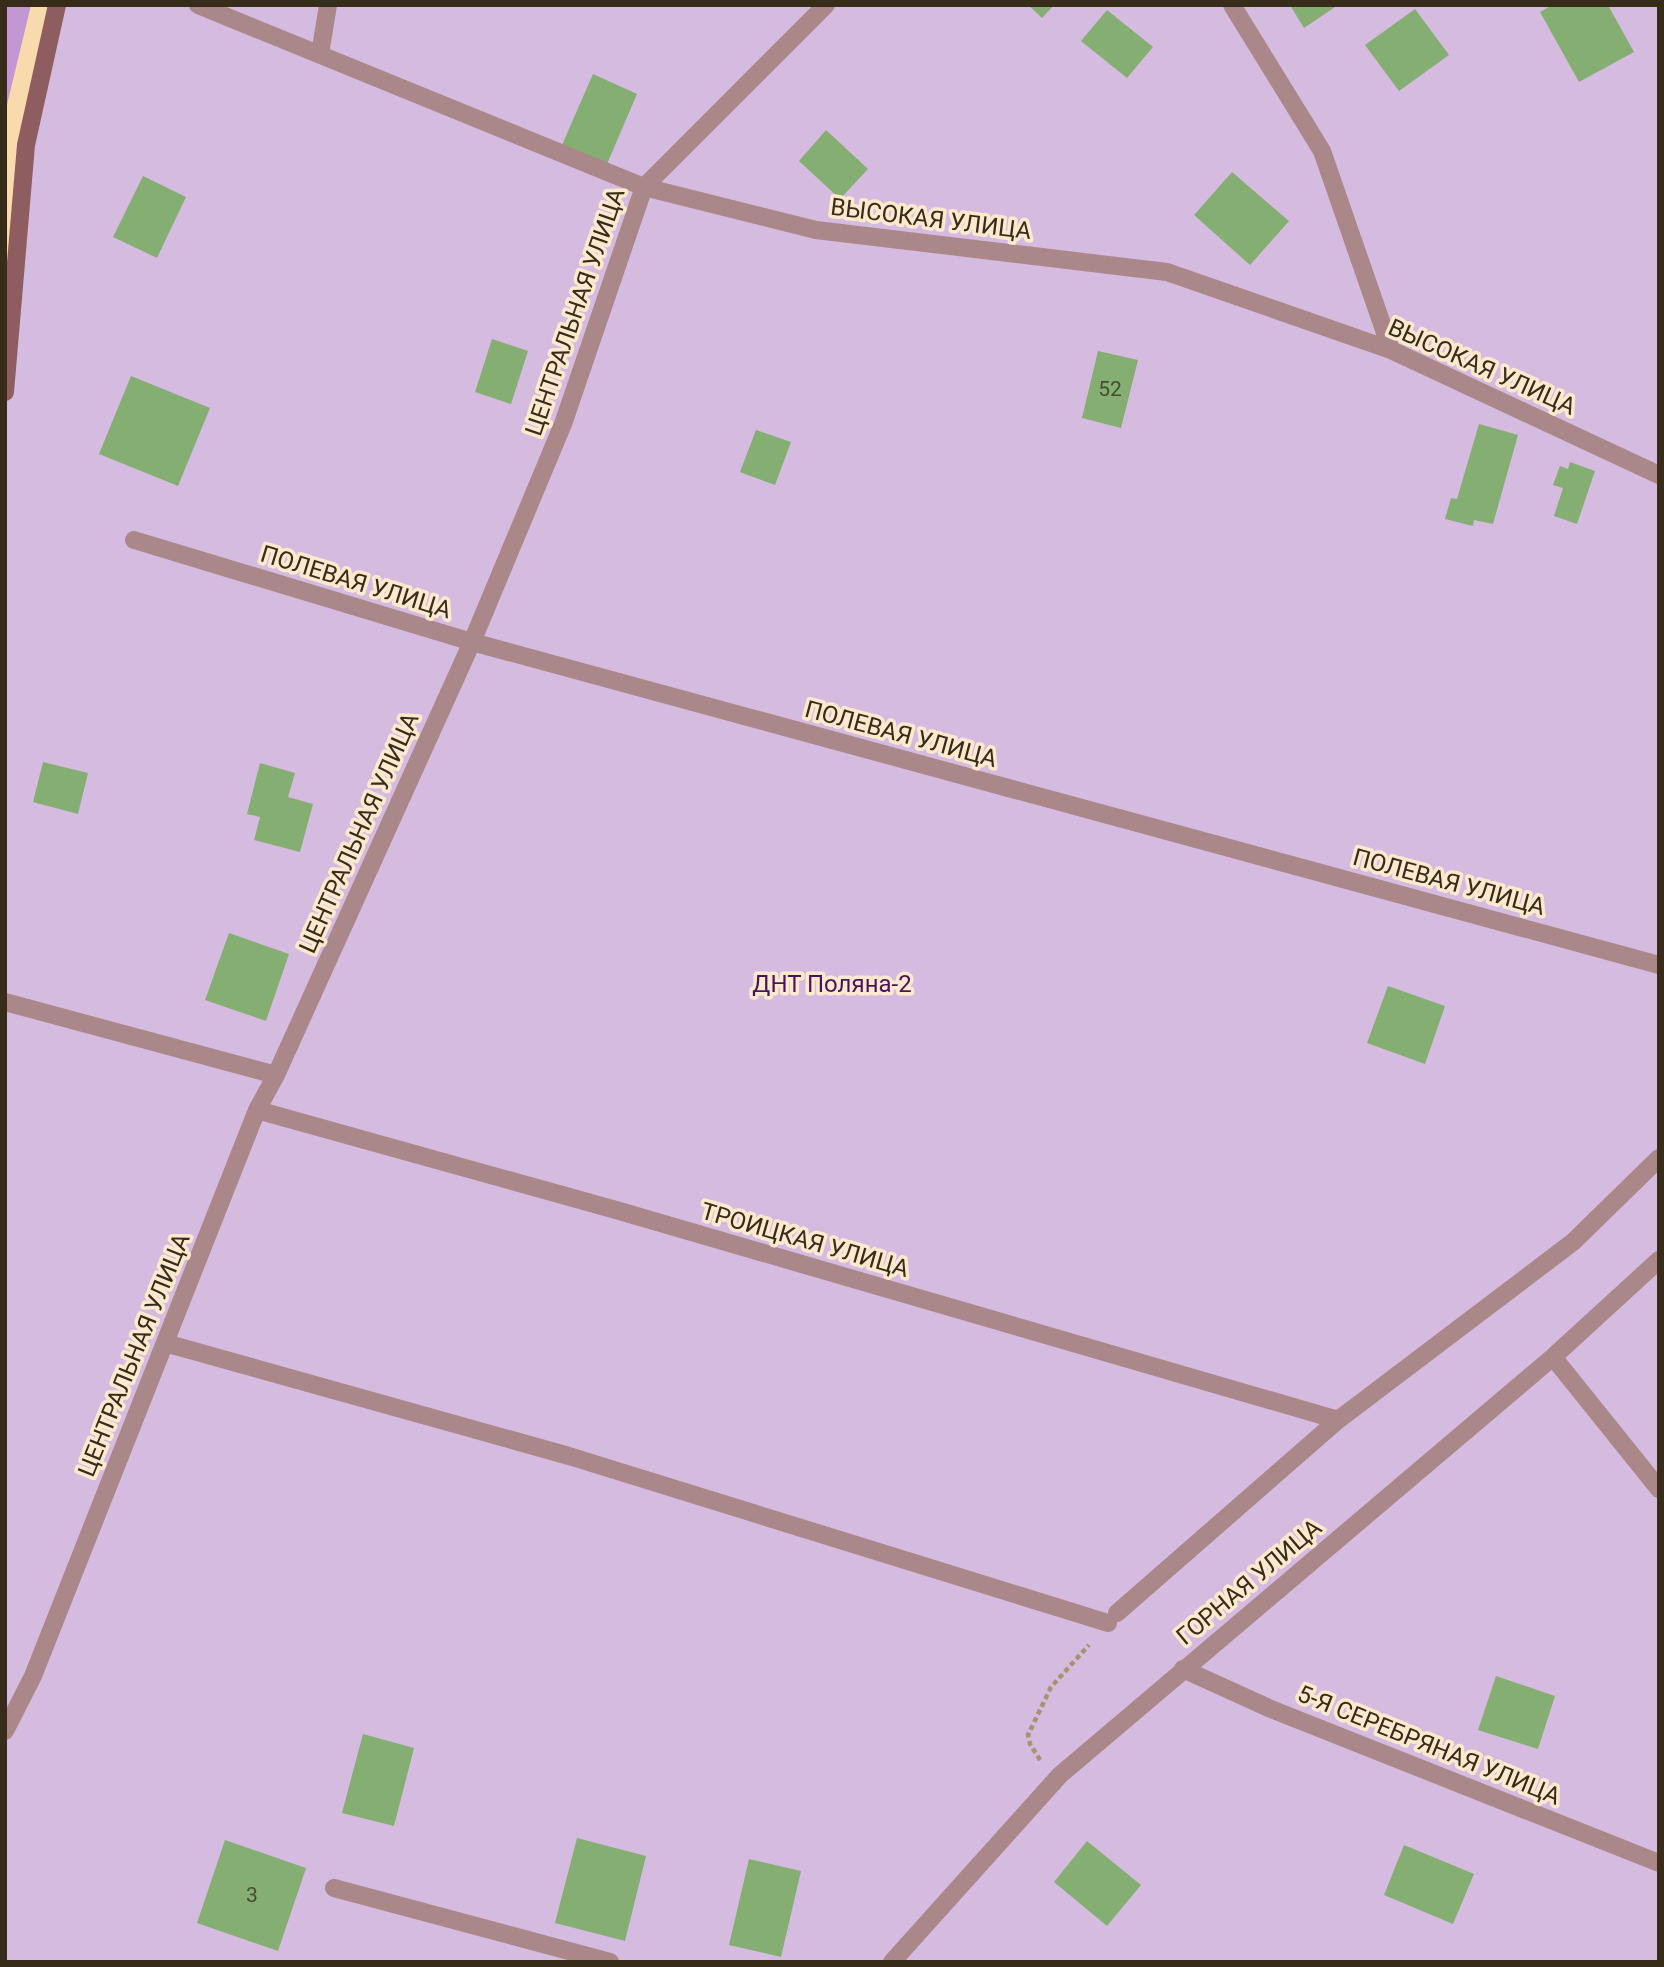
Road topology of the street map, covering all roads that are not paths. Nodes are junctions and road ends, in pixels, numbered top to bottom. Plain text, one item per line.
1 (57, 5) edge
2 (198, 5) edge
3 (328, 5) edge
4 (825, 5) edge
5 (1232, 5) edge
6 (320, 54) junction
7 (644, 187) junction
8 (1391, 350) junction
9 (5, 393) edge
10 (1659, 475) edge
11 (134, 540) dead end
12 (472, 642) junction
13 (1659, 965) edge
14 (5, 1002) edge
15 (276, 1075) junction
16 (257, 1110) junction
17 (1659, 1158) edge
18 (1659, 1259) edge
19 (165, 1343) junction
20 (1553, 1357) junction
21 (1338, 1420) junction
22 (1659, 1489) edge
23 (1183, 1669) junction
24 (5, 1731) edge
25 (1659, 1863) edge
26 (334, 1888) dead end
27 (610, 1962) edge
28 (892, 1962) edge

1 - 9 street
2 - 6 street, ВЫСОКАЯ УЛИЦА
3 - 6 street
4 - 7 street, ЦЕНТРАЛЬНАЯ УЛИЦА
5 - 8 street
6 - 7 street, ВЫСОКАЯ УЛИЦА
7 - 8 street, ВЫСОКАЯ УЛИЦА
7 - 12 street, ЦЕНТРАЛЬНАЯ УЛИЦА
8 - 10 street, ВЫСОКАЯ УЛИЦА
11 - 12 street, ПОЛЕВАЯ УЛИЦА
12 - 13 street, ПОЛЕВАЯ УЛИЦА
12 - 15 street, ЦЕНТРАЛЬНАЯ УЛИЦА
14 - 15 street
15 - 16 street, ЦЕНТРАЛЬНАЯ УЛИЦА
16 - 19 street, ЦЕНТРАЛЬНАЯ УЛИЦА
16 - 21 street, ТРОИЦКАЯ УЛИЦА
17 - 21 street
18 - 20 street, ГОРНАЯ УЛИЦА
19 - 21 street
19 - 24 street, ЦЕНТРАЛЬНАЯ УЛИЦА
20 - 22 street
20 - 23 street, ГОРНАЯ УЛИЦА
23 - 25 street, 5-Я СЕРЕБРЯНАЯ УЛИЦА
23 - 28 street, ГОРНАЯ УЛИЦА
26 - 27 street

